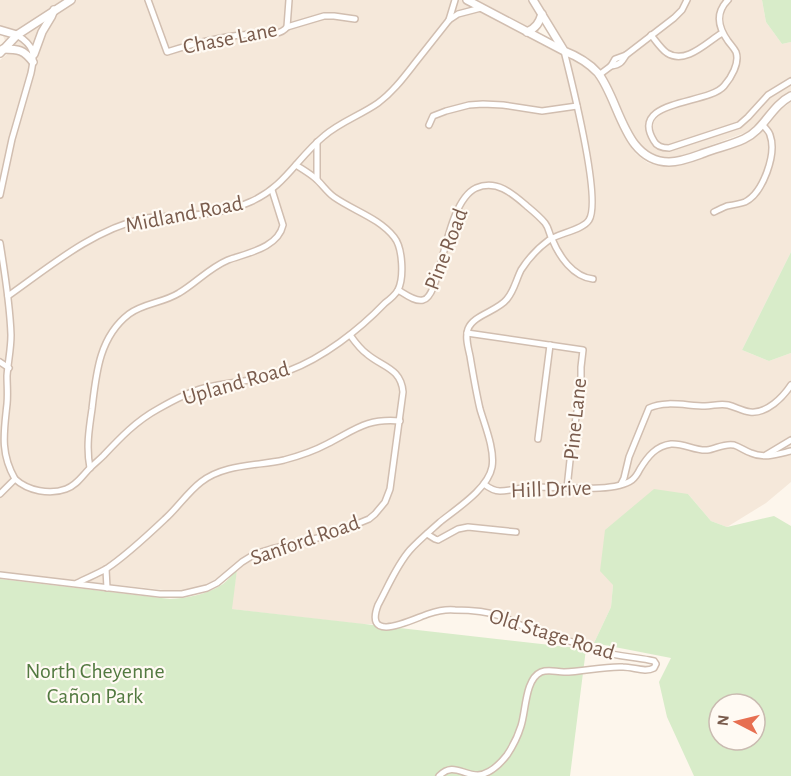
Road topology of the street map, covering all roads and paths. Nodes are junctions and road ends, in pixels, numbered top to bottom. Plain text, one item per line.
1 (71, 0) edge
2 (148, 0) edge
3 (289, 0) edge
4 (455, 0) edge
5 (467, 0) edge
6 (533, 0) edge
7 (687, 0) edge
8 (728, 0) edge
9 (481, 8) junction
10 (54, 10) junction
11 (542, 14) junction
12 (355, 19) dead end
13 (449, 20) junction
14 (287, 27) junction
15 (0, 30) edge
16 (527, 32) junction
17 (722, 33) junction
18 (17, 35) junction
19 (651, 35) junction
20 (2, 51) edge
21 (564, 51) junction
22 (34, 54) junction
23 (33, 62) junction
24 (599, 75) junction
25 (791, 81) edge
26 (791, 96) edge
27 (577, 106) junction
28 (762, 124) junction
29 (429, 125) dead end
30 (317, 141) junction
31 (296, 165) junction
32 (317, 179) junction
33 (272, 190) junction
34 (0, 195) edge
35 (714, 212) dead end
36 (551, 239) junction
37 (0, 243) edge
38 (593, 279) dead end
39 (398, 290) junction
40 (8, 296) junction
41 (467, 333) junction
42 (350, 335) junction
43 (550, 345) junction
44 (0, 362) edge
45 (9, 368) junction
46 (7, 376) junction
47 (0, 381) edge
48 (791, 385) edge
49 (399, 421) junction
50 (538, 439) dead end
51 (790, 440) edge
52 (791, 451) edge
53 (765, 456) junction
54 (90, 468) junction
55 (15, 479) junction
56 (484, 484) junction
57 (620, 485) junction
58 (567, 488) junction
59 (0, 494) edge
60 (516, 532) dead end
61 (427, 534) junction
62 (106, 569) junction
63 (0, 575) edge
64 (76, 584) junction
65 (107, 588) junction
66 (440, 776) edge

1 - 10 street
2 - 14 street, Chase Lane
3 - 14 street, Chase Lane
4 - 13 street, Midland Road
5 - 9 street
6 - 11 street
7 - 19 street
8 - 17 street
9 - 13 street
9 - 16 street
10 - 18 street
10 - 22 street
11 - 16 street
11 - 21 street
12 - 14 street
13 - 30 street, Midland Road
15 - 18 street
16 - 21 street
17 - 19 street
17 - 25 street
18 - 20 street
18 - 22 street
19 - 24 street
20 - 23 street
21 - 24 street
21 - 27 street
22 - 23 street
23 - 34 street
24 - 28 street
26 - 28 street
27 - 29 street
27 - 36 street
28 - 35 street
30 - 31 street, Midland Road
30 - 32 street
31 - 32 street
31 - 33 street, Midland Road
32 - 39 street
33 - 40 street, Midland Road
33 - 54 street
36 - 38 street, Pine Road
36 - 39 street, Pine Road
36 - 41 street
37 - 40 street
39 - 42 street, Upland Road
40 - 45 street
41 - 43 street
41 - 56 street
42 - 49 street, Sanford Road
42 - 54 street, Upland Road
43 - 50 street
43 - 58 street, Pine Lane
44 - 45 street
45 - 46 street
46 - 47 street
46 - 55 street
48 - 57 street
49 - 62 street
49 - 65 street, Sanford Road
51 - 53 street
52 - 53 street
53 - 57 street
54 - 55 street, Upland Road
55 - 59 street
56 - 58 street, Hill Drive
56 - 61 street, Old Stage Road
57 - 58 street, Hill Drive
60 - 61 street
61 - 66 street, Old Stage Road
62 - 64 street
62 - 65 street
63 - 64 street, Sanford Road
64 - 65 street, Sanford Road

